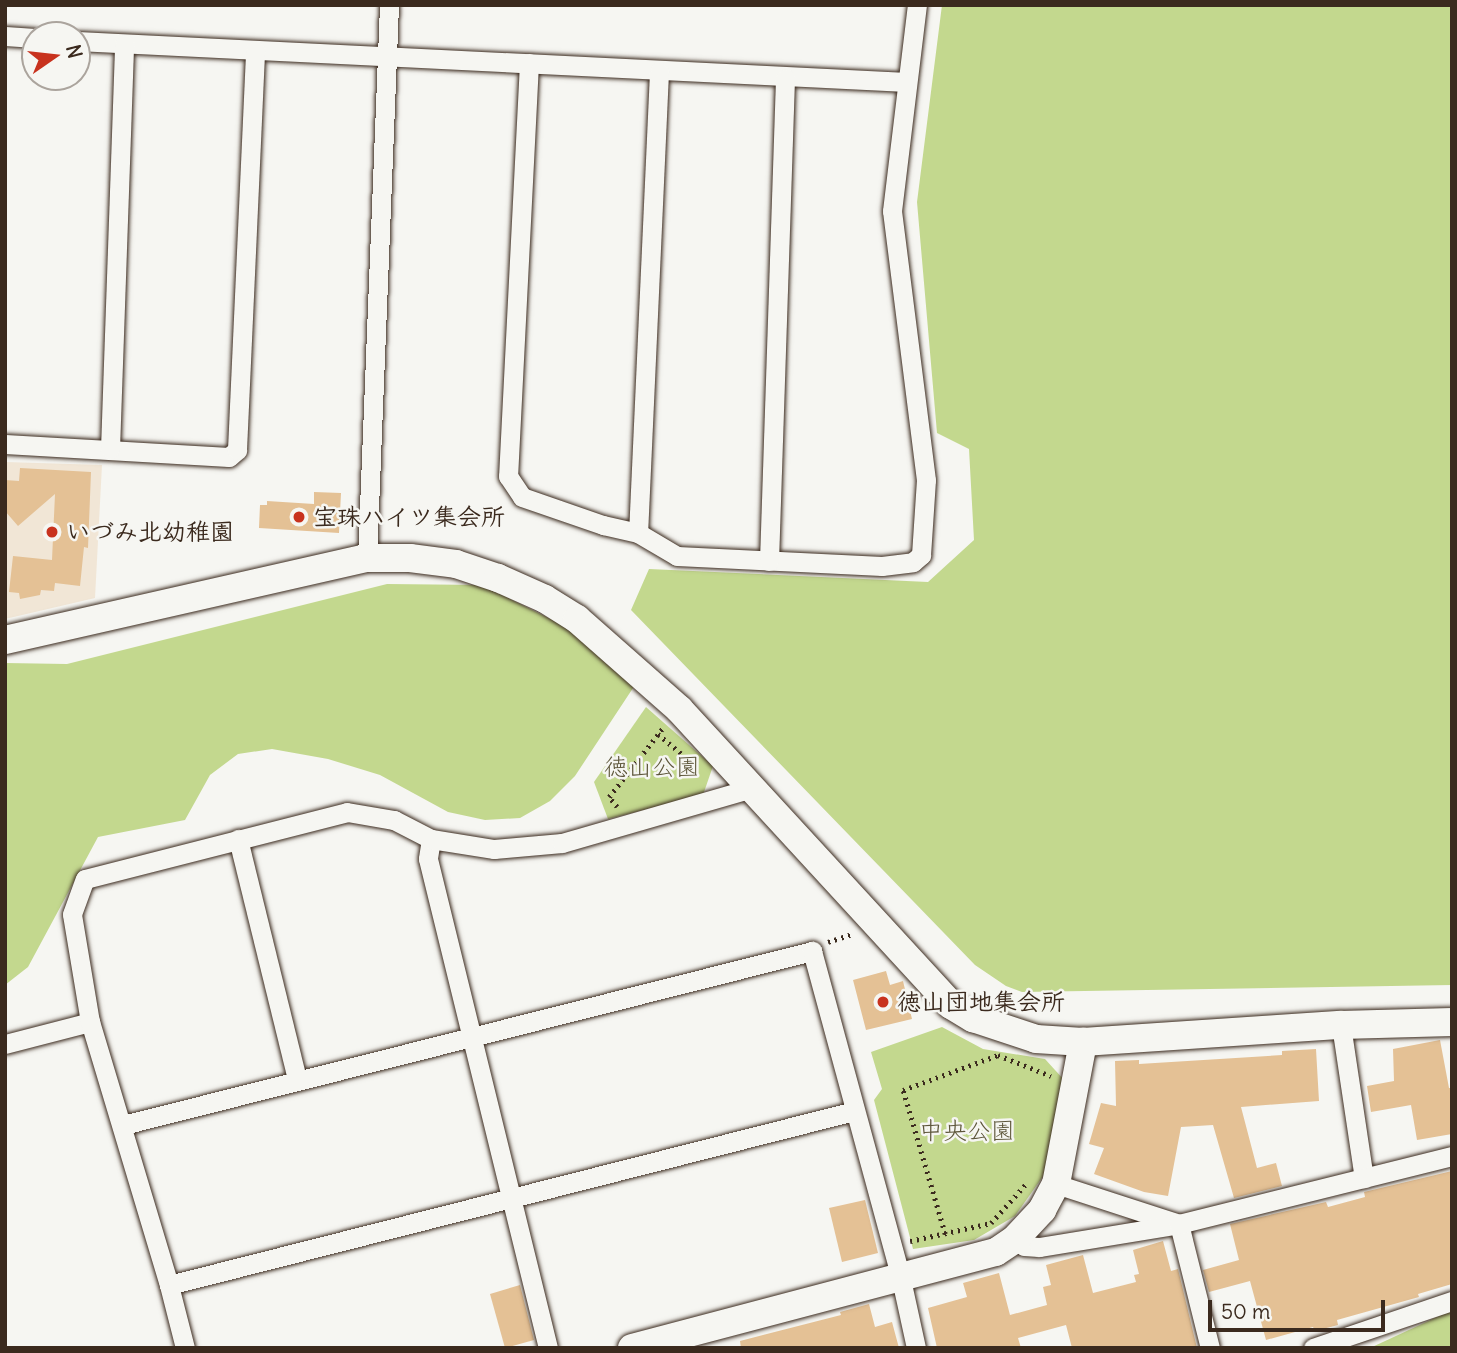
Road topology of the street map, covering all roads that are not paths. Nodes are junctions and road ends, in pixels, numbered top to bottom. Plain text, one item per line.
1 (389, 5) edge
2 (917, 5) edge
3 (91, 42) edge
4 (124, 44) junction
5 (255, 50) junction
6 (387, 55) junction
7 (529, 63) junction
8 (659, 72) junction
9 (785, 78) junction
10 (907, 82) junction
11 (5, 444) edge
12 (110, 449) junction
13 (638, 533) junction
14 (367, 558) junction
15 (769, 561) junction
16 (5, 639) edge
17 (752, 788) junction
18 (238, 839) junction
19 (431, 839) junction
20 (90, 1021) junction
21 (1452, 1022) edge
22 (1341, 1025) junction
23 (473, 1035) junction
24 (1083, 1042) junction
25 (5, 1044) edge
26 (297, 1080) junction
27 (854, 1111) junction
28 (123, 1125) junction
29 (1452, 1156) edge
30 (1364, 1178) junction
31 (1044, 1180) junction
32 (513, 1196) junction
33 (1179, 1224) junction
34 (1014, 1239) junction
35 (901, 1279) junction
36 (169, 1285) junction
37 (1452, 1301) edge
38 (185, 1348) edge
39 (548, 1348) edge
40 (632, 1348) edge
41 (916, 1348) edge
42 (1210, 1348) edge
43 (1313, 1348) edge

1 - 6 street
2 - 10 street
3 - 4 street
4 - 5 street
4 - 12 street
5 - 6 street
5 - 12 street
6 - 7 street
6 - 14 street
7 - 8 street
7 - 13 street
8 - 9 street
8 - 13 street
9 - 10 street
9 - 15 street
10 - 15 street
11 - 12 street
13 - 15 street
14 - 16 street
14 - 17 street
17 - 19 street
17 - 24 street
18 - 19 street
18 - 20 street
18 - 26 street
19 - 23 street
20 - 25 street
20 - 28 street
21 - 22 street
22 - 24 street
22 - 30 street
23 - 26 street
23 - 27 street
23 - 32 street
24 - 31 street
26 - 28 street
27 - 32 street
27 - 35 street
28 - 36 street
29 - 30 street
30 - 33 street
31 - 33 street
31 - 34 street
32 - 36 street
32 - 39 street
33 - 34 street
33 - 42 street
34 - 35 street
35 - 40 street
35 - 41 street
36 - 38 street
37 - 43 street

